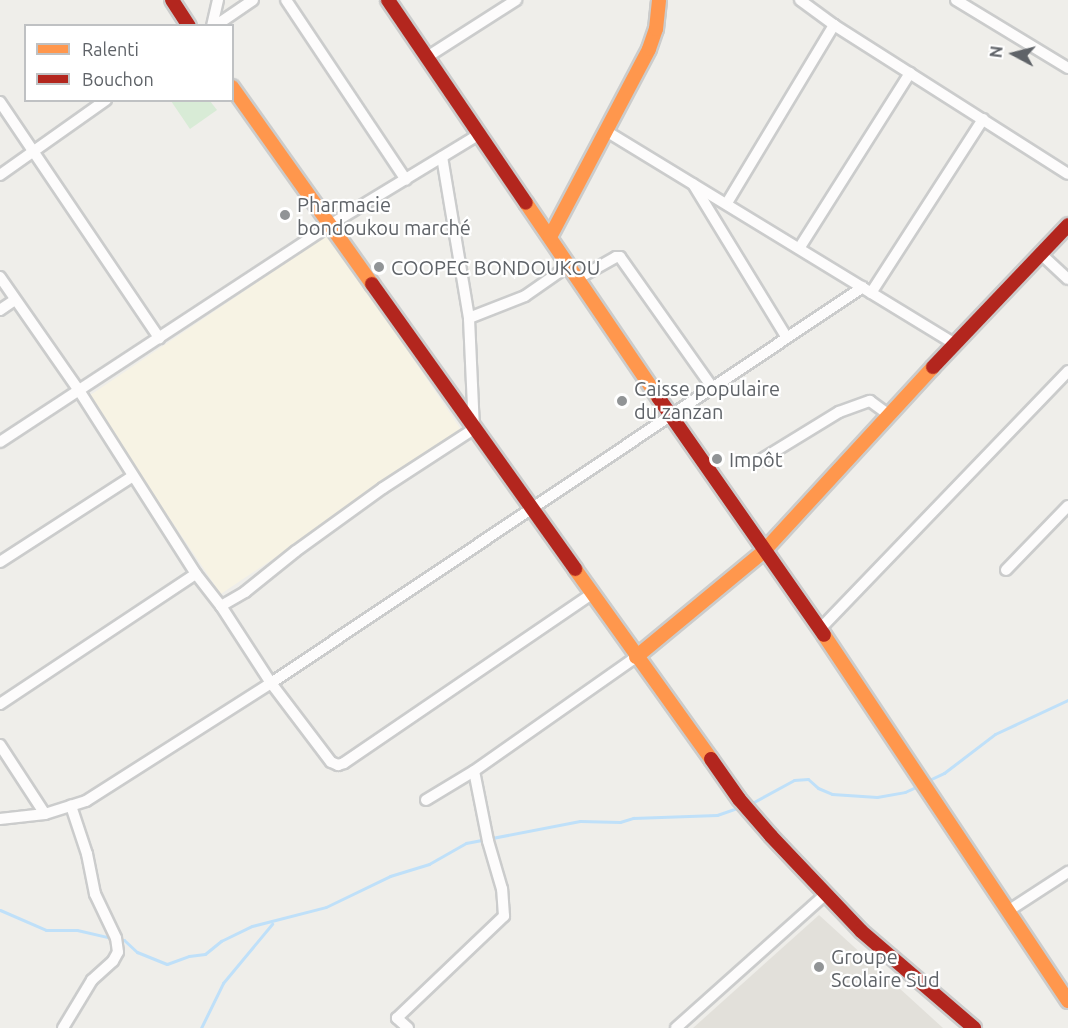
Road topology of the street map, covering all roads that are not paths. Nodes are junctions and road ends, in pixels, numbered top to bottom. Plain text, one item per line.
1 (172, 0) edge
2 (218, 0) edge
3 (254, 0) edge
4 (285, 0) edge
5 (388, 0) edge
6 (516, 0) edge
7 (659, 0) edge
8 (800, 0) edge
9 (956, 0) edge
10 (188, 24) edge
11 (213, 24) edge
12 (216, 24) edge
13 (834, 25) junction
14 (427, 57) junction
15 (1068, 68) edge
16 (910, 73) junction
17 (234, 90) edge
18 (0, 102) edge
19 (103, 102) edge
20 (982, 118) junction
21 (606, 131) junction
22 (478, 135) junction
23 (33, 152) junction
24 (442, 157) junction
25 (1068, 174) edge
26 (0, 175) edge
27 (406, 180) junction
28 (692, 182) junction
29 (727, 203) junction
30 (330, 225) junction
31 (1068, 225) edge
32 (550, 237) junction
33 (800, 247) junction
34 (1042, 255) junction
35 (568, 266) junction
36 (0, 278) edge
37 (577, 279) junction
38 (1068, 279) edge
39 (867, 290) junction
40 (15, 300) junction
41 (0, 310) edge
42 (469, 318) junction
43 (159, 338) junction
44 (787, 338) junction
45 (956, 345) junction
46 (1068, 371) edge
47 (712, 387) junction
48 (80, 392) junction
49 (888, 414) junction
50 (672, 417) junction
51 (474, 429) junction
52 (0, 442) edge
53 (759, 461) dead end
54 (133, 476) junction
55 (1068, 506) edge
56 (531, 509) junction
57 (764, 552) junction
58 (0, 562) edge
59 (1006, 570) dead end
60 (196, 574) junction
61 (592, 594) junction
62 (221, 606) junction
63 (820, 629) junction
64 (636, 657) junction
65 (271, 683) junction
66 (0, 704) edge
67 (0, 745) edge
68 (474, 771) junction
69 (426, 800) dead end
70 (71, 806) junction
71 (45, 814) junction
72 (0, 819) edge
73 (1068, 872) edge
74 (825, 895) junction
75 (1008, 911) junction
76 (1068, 1001) edge
77 (63, 1028) edge
78 (408, 1028) edge
79 (676, 1028) edge
80 (974, 1028) edge

1 - 10 street
2 - 11 street
3 - 12 street
4 - 27 street
5 - 14 street
6 - 14 street
7 - 21 street
8 - 13 street
9 - 15 street
13 - 16 street
13 - 29 street
14 - 22 street
16 - 20 street
16 - 33 street
17 - 30 street
18 - 23 street
19 - 23 street
20 - 25 street
20 - 39 street
21 - 28 street
21 - 32 street
22 - 24 street
22 - 32 street
23 - 26 street
23 - 43 street
24 - 27 street
24 - 42 street
27 - 30 street
28 - 29 street
28 - 44 street
29 - 33 street
30 - 43 street
30 - 51 street
31 - 34 street
32 - 35 street
33 - 39 street
34 - 38 street
34 - 45 street
35 - 37 street
35 - 42 street
36 - 40 street
37 - 47 street
37 - 50 street
39 - 44 street
39 - 45 street
40 - 41 street
40 - 48 street
42 - 51 street
43 - 48 street
44 - 47 street
45 - 49 street
46 - 63 street
47 - 50 street
48 - 52 street
48 - 54 street
49 - 53 street
49 - 57 street
50 - 56 street
50 - 57 street
51 - 56 street
51 - 62 street
54 - 58 street
54 - 60 street
55 - 59 street
56 - 61 street
56 - 65 street
57 - 63 street
57 - 64 street
60 - 62 street
60 - 66 street
61 - 64 street
61 - 65 street
62 - 65 street
63 - 75 street
64 - 68 street
64 - 74 street
65 - 70 street
67 - 71 street
68 - 69 street
68 - 78 street
70 - 71 street
70 - 77 street
71 - 72 street
73 - 75 street
74 - 79 street
74 - 80 street
75 - 76 street

